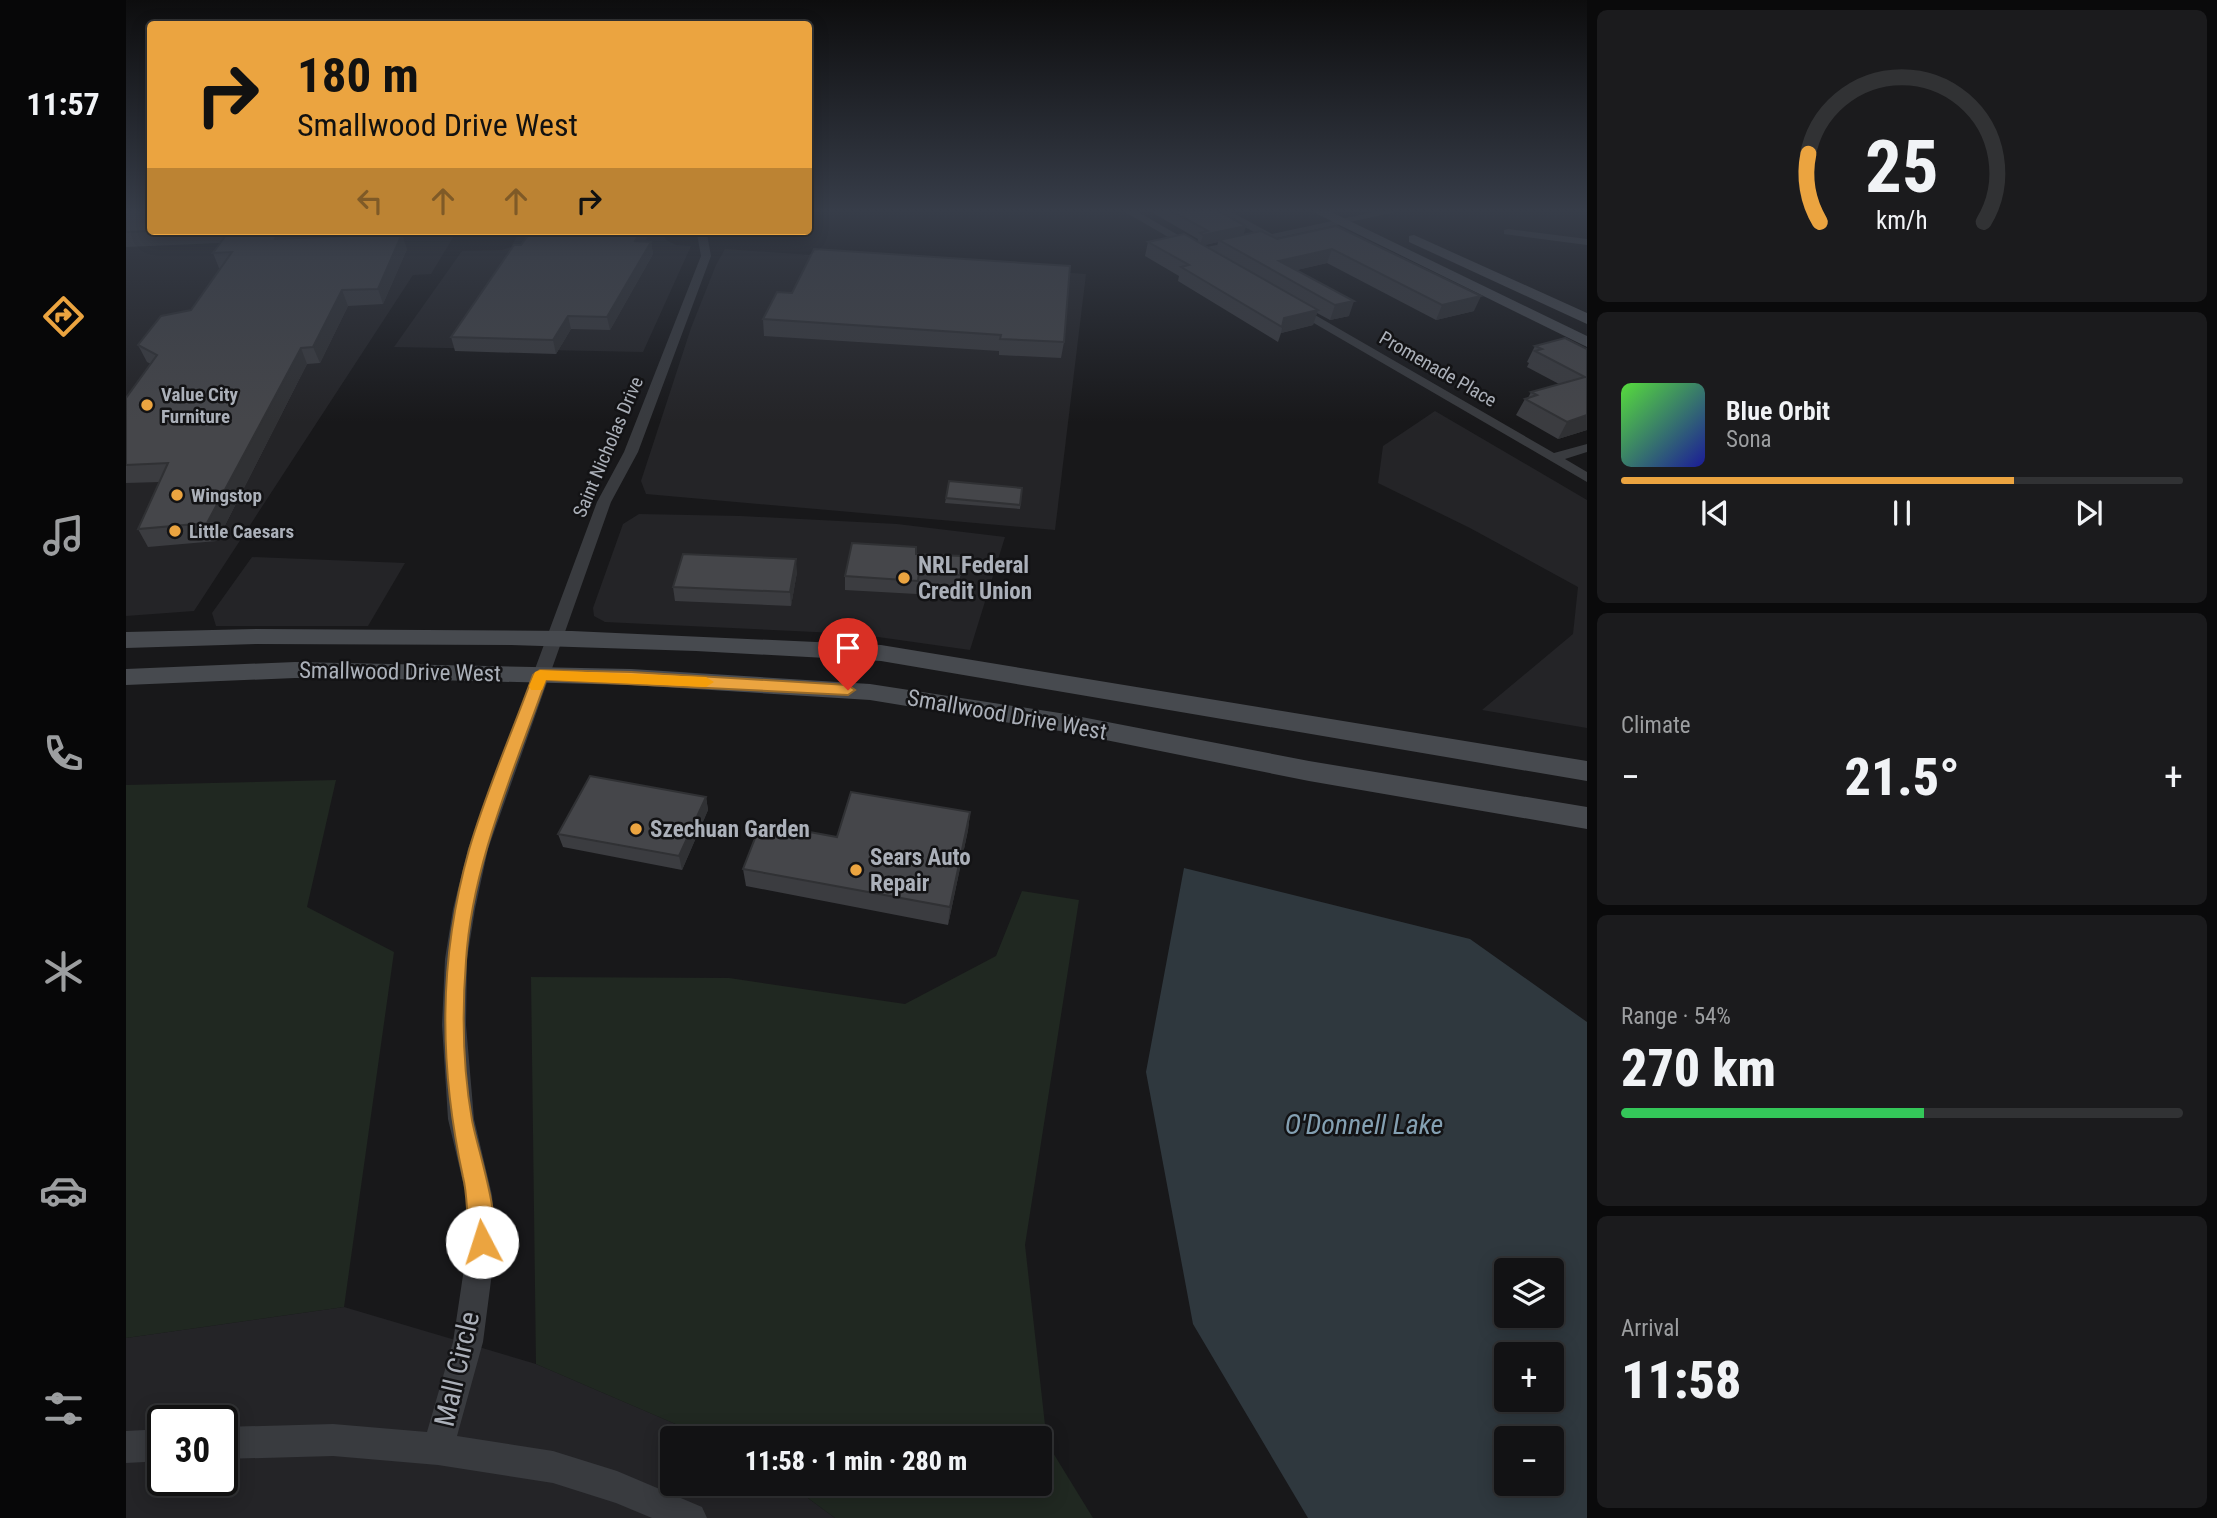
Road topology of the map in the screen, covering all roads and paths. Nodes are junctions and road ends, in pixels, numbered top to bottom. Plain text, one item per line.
1 (697, 280) edge
2 (1459, 280) edge
3 (1504, 280) edge
4 (1283, 301) edge
5 (1587, 319) edge
6 (1587, 342) edge
7 (1587, 448) edge
8 (1553, 458) junction
9 (1587, 478) edge
10 (555, 638) junction
11 (126, 640) edge
12 (540, 675) junction
13 (126, 677) edge
14 (1587, 771) edge
15 (1587, 818) edge
16 (238, 1443) edge
17 (147, 1446) edge
18 (126, 1447) edge
19 (438, 1449) junction
20 (691, 1518) edge

1 - 10 street, Saint Nicholas Drive
2 - 6 main road
3 - 5 main road
4 - 8 street, Promenade Place
7 - 8 street
8 - 9 street, Promenade Place
10 - 11 main road, Smallwood Drive West
10 - 12 street, Saint Nicholas Drive
10 - 14 main road, Smallwood Drive West
12 - 13 main road, Smallwood Drive West
12 - 15 main road, Smallwood Drive West
12 - 19 street, Mall Circle
16 - 19 street, Mall Circle
17 - 18 street
19 - 20 street, Mall Circle

